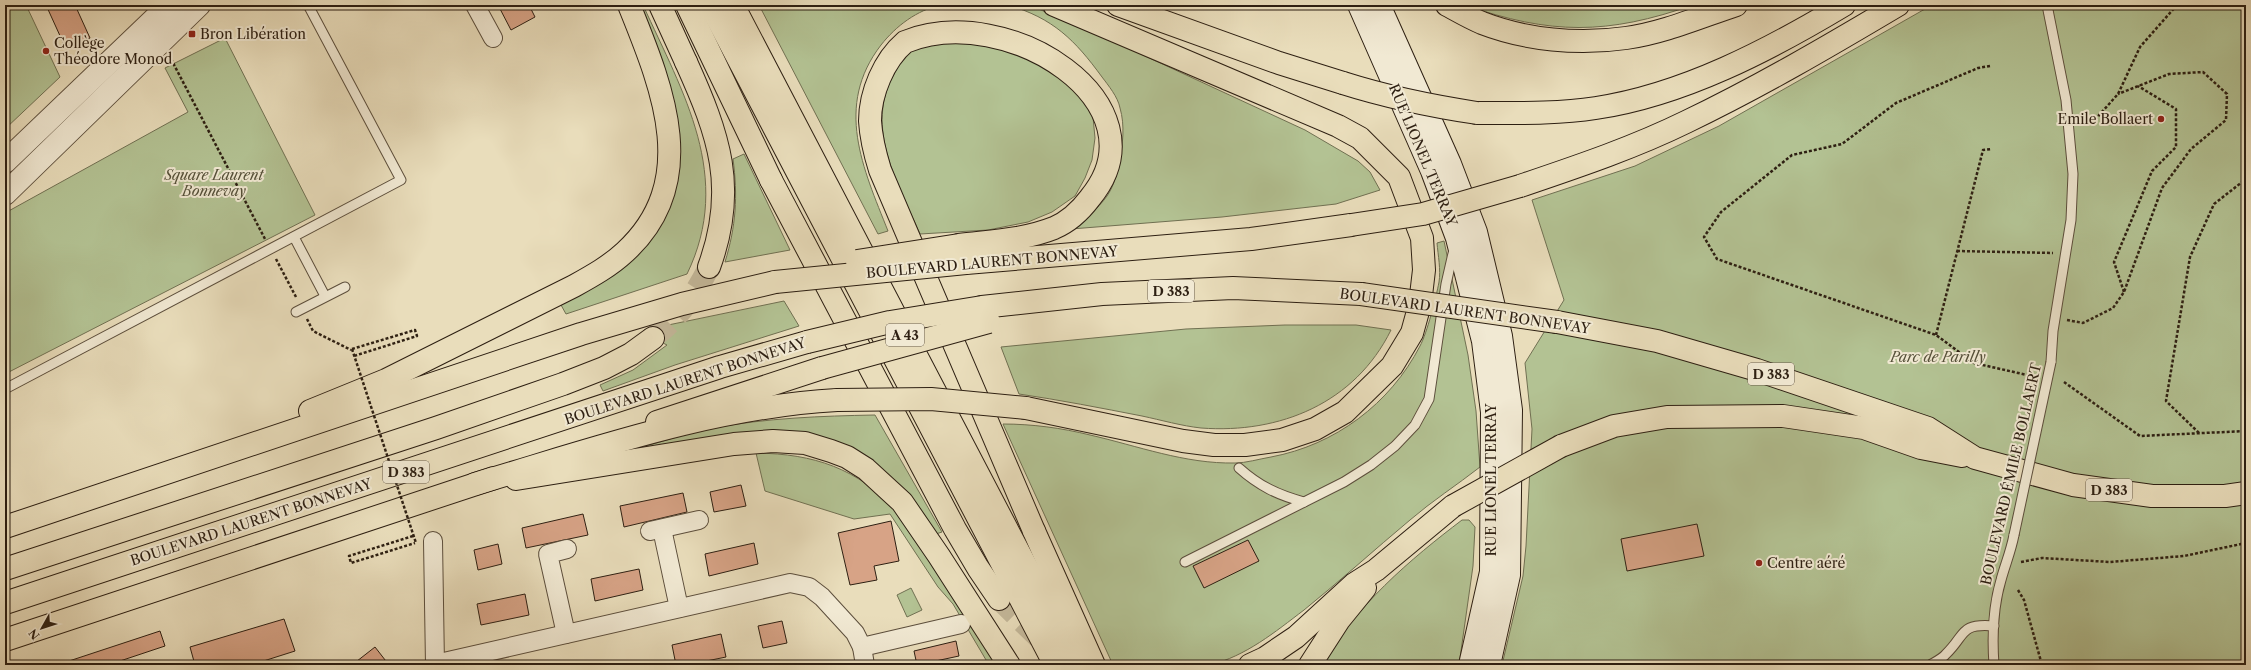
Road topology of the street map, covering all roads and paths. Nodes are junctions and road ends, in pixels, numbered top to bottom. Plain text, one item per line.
1 (169, 5) edge
2 (199, 5) edge
3 (308, 5) edge
4 (475, 5) edge
5 (629, 5) edge
6 (660, 5) edge
7 (688, 5) edge
8 (710, 5) edge
9 (733, 5) edge
10 (1054, 5) edge
11 (1118, 5) edge
12 (1359, 5) edge
13 (1379, 5) edge
14 (1447, 5) edge
15 (1736, 5) edge
16 (1844, 5) edge
17 (1898, 5) edge
18 (2047, 5) edge
19 (2177, 5) edge
20 (2238, 5) edge
21 (2246, 8) edge
22 (970, 14) dead end
23 (1032, 28) dead end
24 (493, 38) dead end
25 (168, 54) dead end
26 (1990, 66) dead end
27 (2137, 86) junction
28 (2118, 94) junction
29 (2070, 126) junction
30 (1992, 149) dead end
31 (5, 162) edge
32 (2246, 179) edge
33 (5, 194) edge
34 (294, 237) junction
35 (1457, 238) junction
36 (271, 249) junction
37 (1957, 250) junction
38 (962, 254) junction
39 (2066, 255) junction
40 (710, 267) tunnel mouth
41 (345, 287) dead end
42 (2124, 292) junction
43 (325, 296) junction
44 (298, 308) joint
45 (985, 314) junction
46 (306, 317) dead end
47 (2055, 317) junction
48 (1936, 335) junction
49 (653, 338) tunnel mouth
50 (352, 350) junction
51 (354, 356) junction
52 (2028, 375) dead end
53 (2064, 382) dead end
54 (5, 389) edge
55 (2246, 431) edge
56 (2200, 433) junction
57 (219, 455) junction
58 (1974, 458) junction
59 (1239, 468) dead end
60 (475, 484) junction
61 (2246, 493) edge
62 (1304, 502) junction
63 (699, 520) dead end
64 (5, 527) edge
65 (413, 536) junction
66 (424, 542) junction
67 (2246, 543) edge
68 (567, 549) dead end
69 (1185, 562) dead end
70 (2017, 563) dead end
71 (5, 569) edge
72 (1376, 570) junction
73 (2018, 590) dead end
74 (999, 599) tunnel mouth
75 (5, 603) edge
76 (679, 608) junction
77 (961, 624) dead end
78 (1994, 626) junction
79 (566, 634) junction
80 (5, 640) edge
81 (862, 647) junction
82 (435, 664) edge
83 (865, 665) edge
84 (1009, 665) edge
85 (1055, 665) edge
86 (1078, 665) edge
87 (1094, 665) edge
88 (1250, 665) edge
89 (1310, 665) edge
90 (1470, 665) edge
91 (1489, 665) edge
92 (1930, 665) edge
93 (1994, 665) edge
94 (2042, 665) edge

1 - 31 main road
2 - 33 main road
3 - 34 lane
4 - 24 street
5 - 57 highway
6 - 40 highway
7 - 74 highway
8 - 85 highway, A 43
9 - 86 highway, A 43
10 - 60 highway, bridge
11 - 16 highway, bridge
12 - 35 main road, RUE LIONEL TERRAY
13 - 91 main road, RUE LIONEL TERRAY
14 - 15 highway
17 - 38 highway, BOULEVARD LAURENT BONNEVAY, bridge
18 - 29 lane, BOULEVARD ÉMILE BOLLAERT
19 - 28 path
20 - 21 path
22 - 87 highway
23 - 38 highway
25 - 36 path
26 - 48 path
27 - 28 path
27 - 42 path
27 - 42 path
28 - 29 path
29 - 39 lane, BOULEVARD ÉMILE BOLLAERT
30 - 37 path
32 - 56 path
34 - 36 lane
34 - 43 lane
35 - 62 lane
35 - 90 main road, RUE LIONEL TERRAY
36 - 44 path
36 - 54 lane
37 - 39 path
37 - 48 path
38 - 57 highway, BOULEVARD LAURENT BONNEVAY, bridge
39 - 47 lane, BOULEVARD ÉMILE BOLLAERT
41 - 43 lane
42 - 47 path
43 - 44 lane
45 - 58 highway, BOULEVARD LAURENT BONNEVAY / D 383, bridge
45 - 60 highway, bridge
45 - 75 highway, BOULEVARD LAURENT BONNEVAY / D 383, bridge
46 - 50 path
47 - 78 lane, BOULEVARD ÉMILE BOLLAERT, bridge
48 - 52 path
49 - 71 highway
50 - 51 path, bridge
50 - 51 path
51 - 65 path, bridge
53 - 56 path
55 - 56 path
57 - 64 highway, BOULEVARD LAURENT BONNEVAY
58 - 61 highway, BOULEVARD LAURENT BONNEVAY / D 383
58 - 72 highway, bridge
59 - 62 lane
60 - 80 highway
60 - 84 highway
62 - 69 lane
63 - 76 street
65 - 66 path, bridge
65 - 66 path
66 - 82 street
67 - 70 path
68 - 79 street
72 - 88 highway
72 - 89 highway
73 - 94 path
76 - 79 street
76 - 81 street
77 - 81 street
78 - 92 lane
78 - 93 lane, BOULEVARD ÉMILE BOLLAERT
79 - 82 street
81 - 83 street

